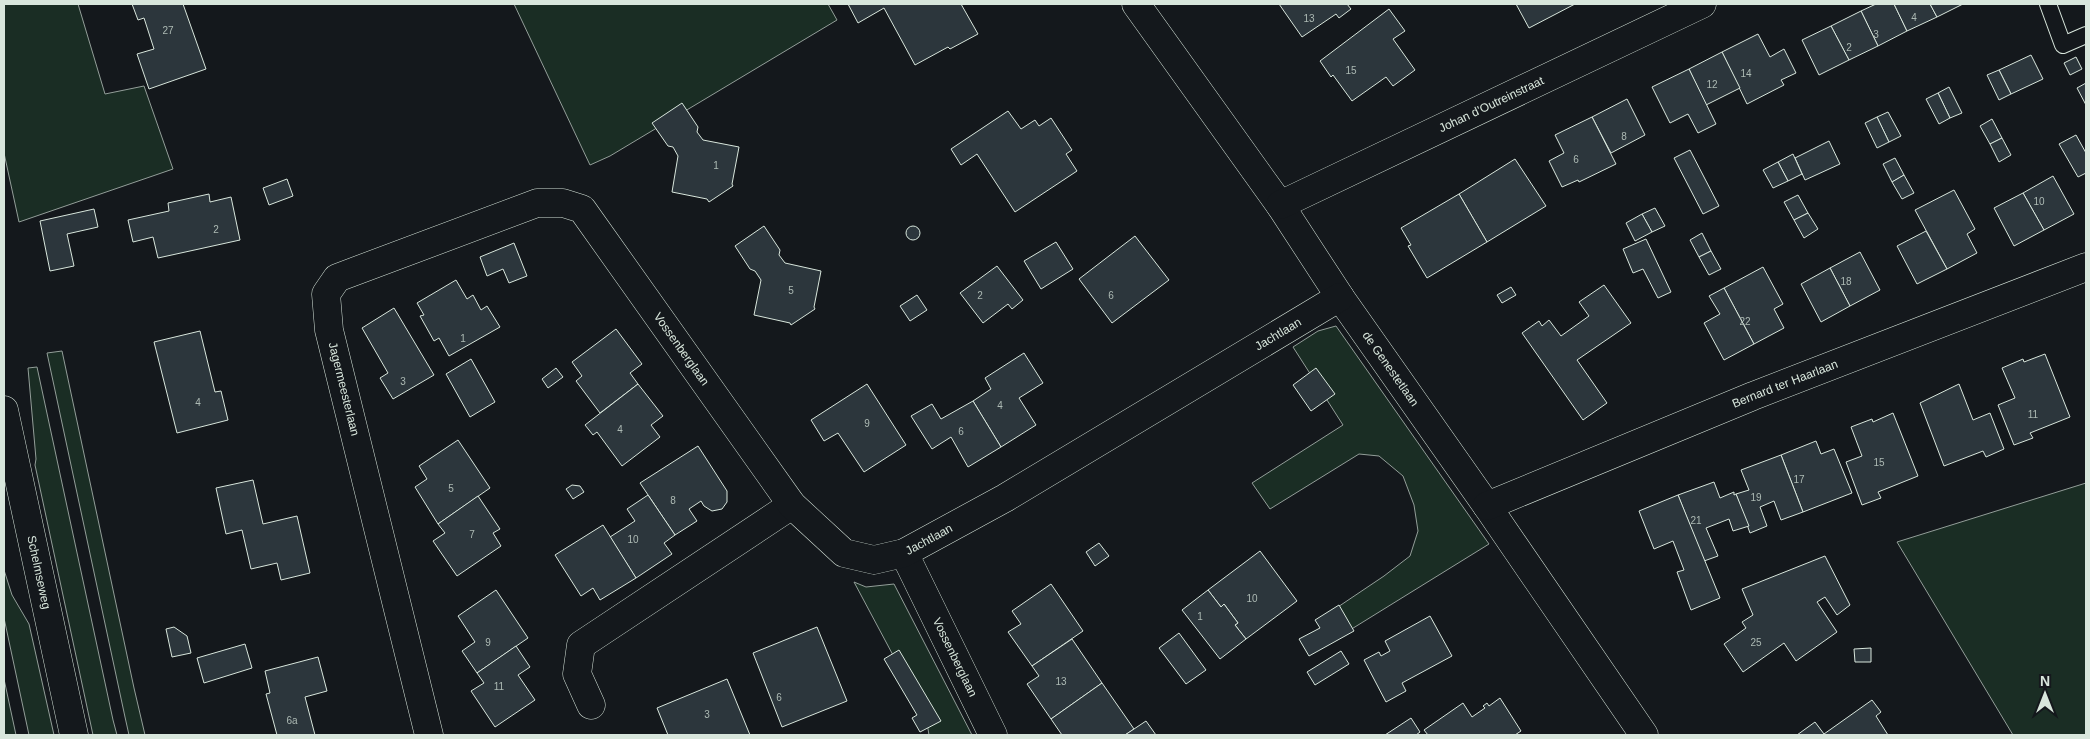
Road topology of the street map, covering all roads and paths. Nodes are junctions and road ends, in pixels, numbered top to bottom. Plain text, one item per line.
1 (1136, 4) edge
2 (1702, 4) edge
3 (2048, 4) edge
4 (2086, 36) edge
5 (563, 204) joint
6 (1280, 205) junction
7 (2086, 267) edge
8 (1340, 297) junction
9 (4, 410) edge
10 (792, 505) junction
11 (1488, 506) junction
12 (904, 554) junction
13 (591, 705) dead end
14 (74, 735) edge
15 (429, 735) edge
16 (993, 735) edge
17 (1644, 735) edge

1 - 6 street, de Genestetlaan
2 - 6 street, Johan d'Outreinstraat
3 - 4 lane
5 - 10 street, Vossenberglaan
5 - 15 street, Jagermeesterlaan
6 - 8 street, de Genestetlaan
7 - 11 street, Bernard ter Haarlaan
8 - 11 street, de Genestetlaan
8 - 12 street, Jachtlaan
9 - 14 street, Schelmseweg
10 - 12 street, Jachtlaan
10 - 13 street
11 - 17 street, de Genestetlaan
12 - 16 street, Vossenberglaan

